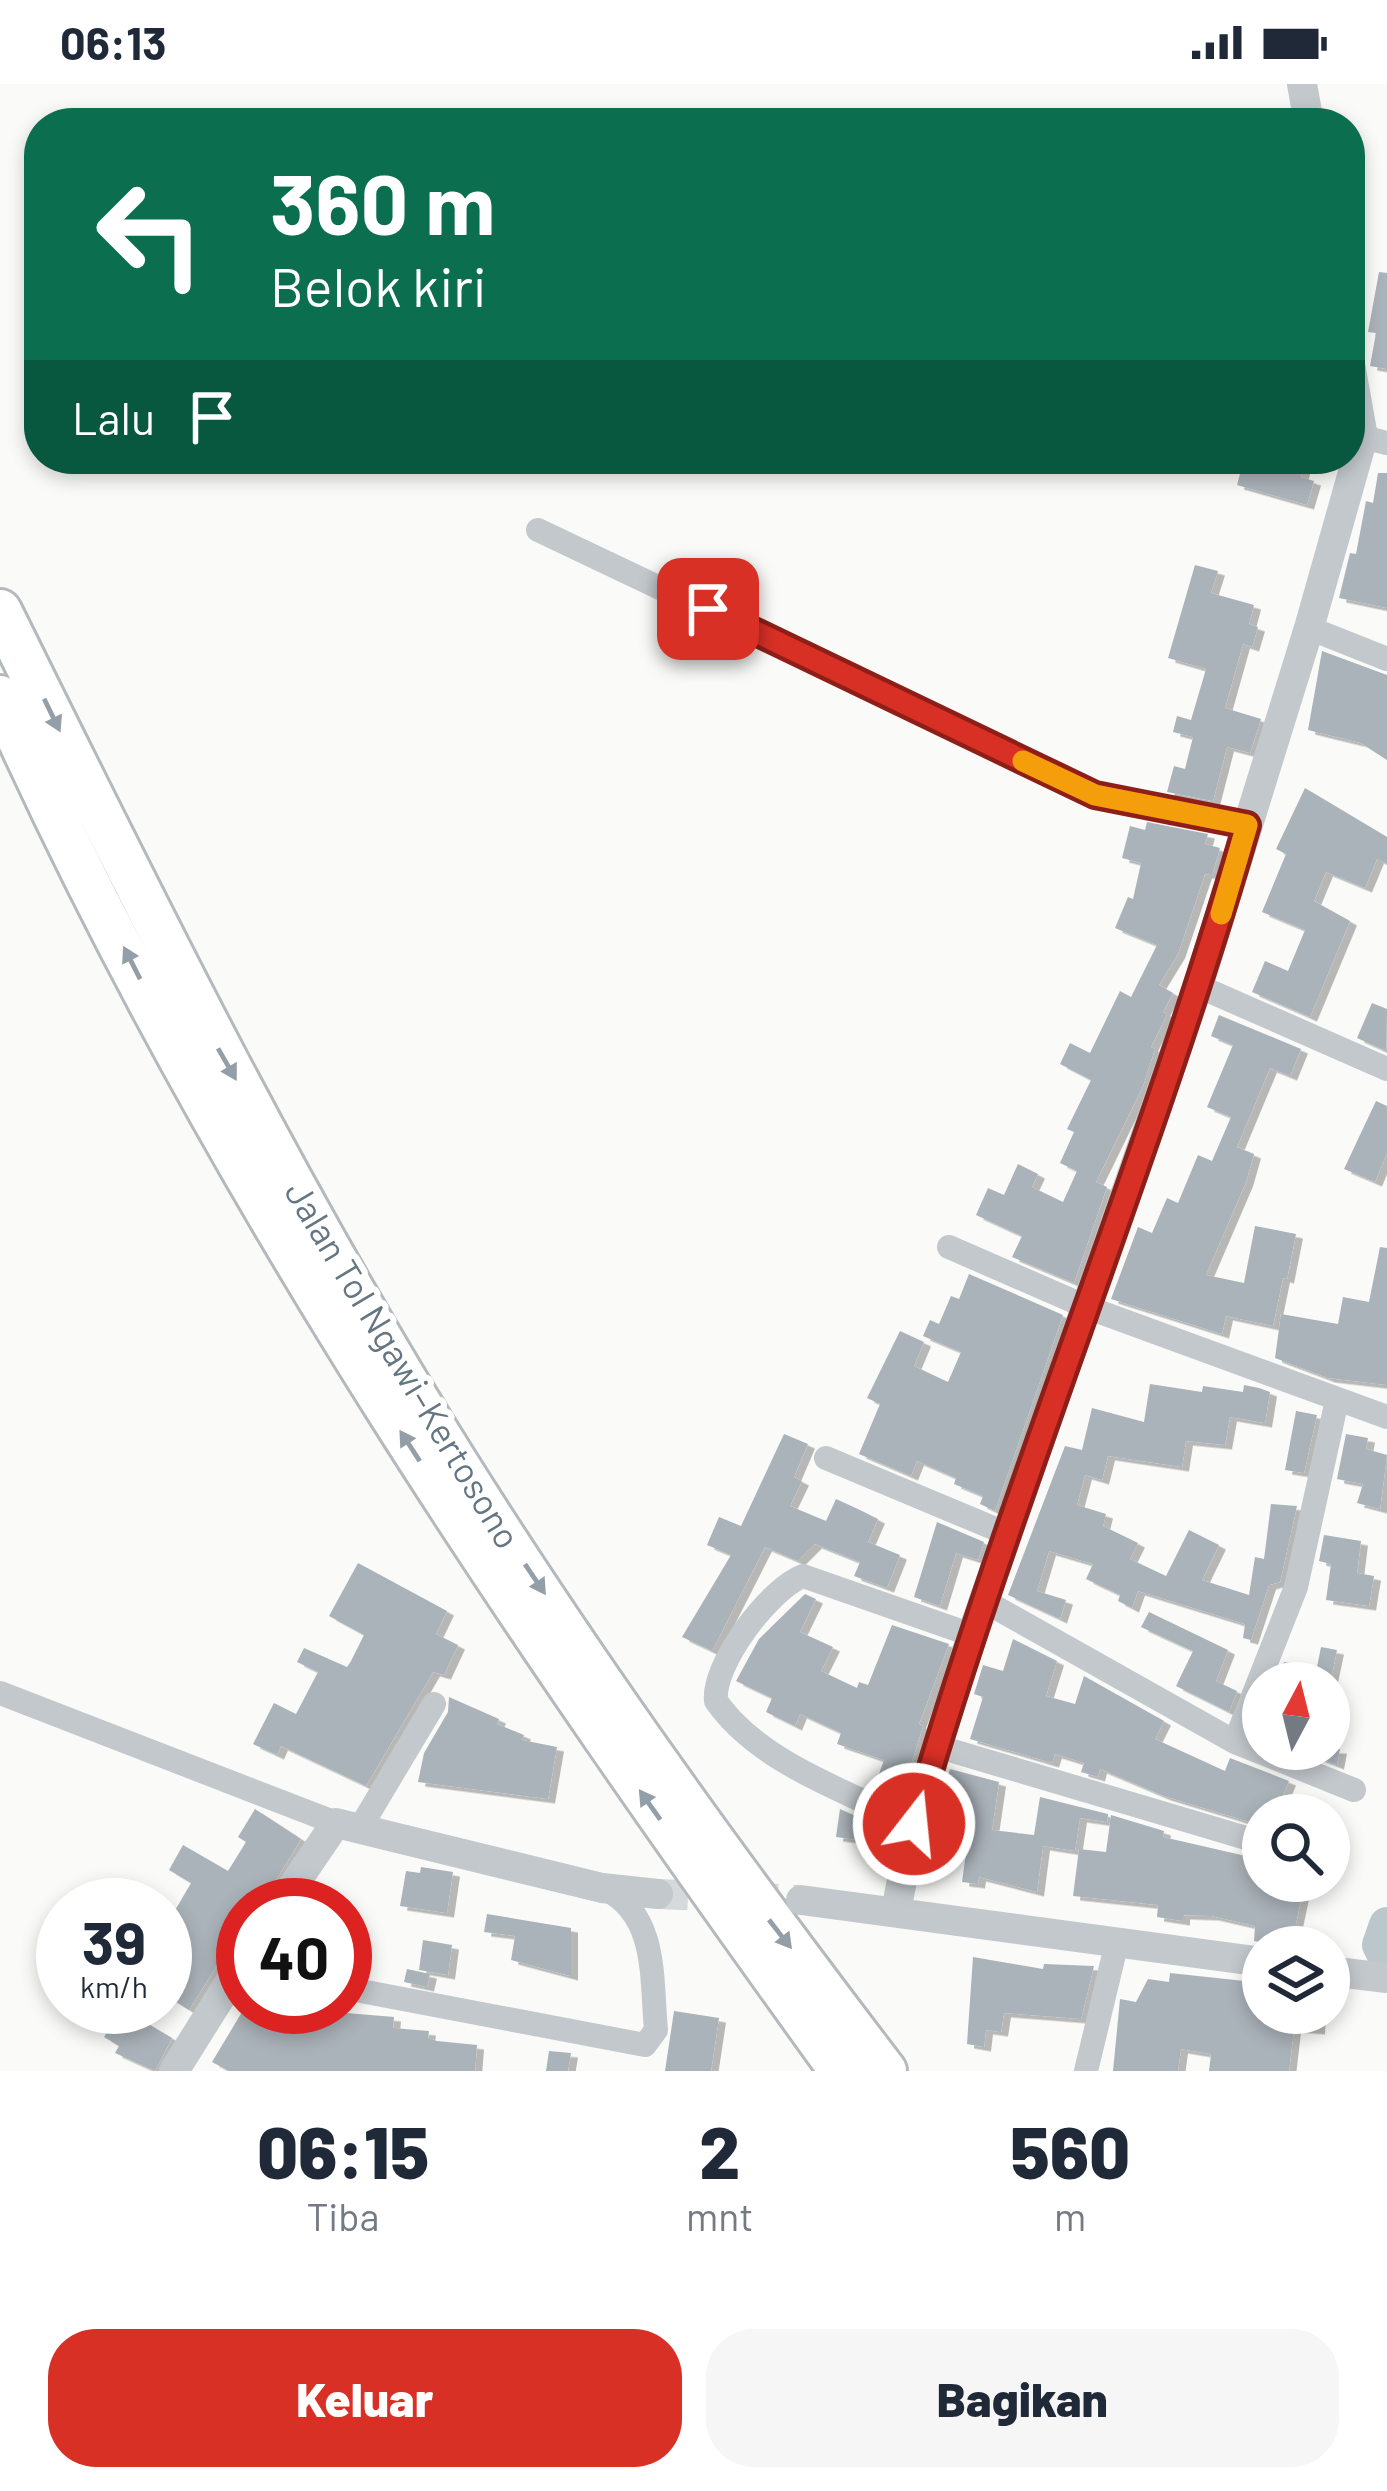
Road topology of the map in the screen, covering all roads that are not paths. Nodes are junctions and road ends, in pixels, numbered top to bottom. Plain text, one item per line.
1 (1365, 410) edge
2 (1375, 440) edge
3 (1365, 468) edge
4 (1363, 474) edge
5 (538, 530) dead end
6 (0, 610) edge
7 (1309, 628) junction
8 (1387, 658) edge
9 (0, 698) edge
10 (1247, 825) junction
11 (1198, 986) junction
12 (1387, 1069) edge
13 (949, 1247) dead end
14 (1089, 1308) junction
15 (1337, 1400) junction
16 (1387, 1418) edge
17 (826, 1458) dead end
18 (1010, 1535) junction
19 (986, 1603) junction
20 (972, 1635) junction
21 (0, 1693) edge
22 (434, 1704) dead end
23 (1235, 1742) junction
24 (936, 1746) junction
25 (1354, 1790) dead end
26 (914, 1824) junction
27 (348, 1826) junction
28 (1242, 1838) edge
29 (303, 1878) edge
30 (602, 1888) junction
31 (658, 1894) tunnel mouth
32 (800, 1900) tunnel mouth
33 (896, 1911) junction
34 (1117, 1942) junction
35 (1242, 1959) edge
36 (1350, 1973) edge
37 (1387, 1978) edge
38 (372, 1993) edge
39 (216, 2007) edge
40 (175, 2071) edge
41 (841, 2071) edge
42 (885, 2071) edge
43 (1086, 2071) edge

1 - 2 street
2 - 3 street
4 - 7 street
5 - 10 street
6 -> 42 highway, Jalan Tol Ngawi–Kertosono
7 - 8 street
7 - 10 street
41 -> 9 highway, Jalan Tol Ngawi–Kertosono
10 - 11 street
11 - 12 street
11 - 14 street
13 - 14 street
14 - 15 street
14 - 18 street
15 - 16 street
15 - 23 street
17 - 18 street
18 - 19 street
19 - 20 street
19 - 23 street
20 - 24 street
20 - 26 street
21 - 27 street
22 - 27 street
23 - 25 street
24 - 26 street
24 - 28 street
26 - 33 street
27 - 29 street
27 - 30 street
30 - 31 street
30 - 38 street
32 - 33 street
33 - 34 street
34 - 35 street
34 - 43 street
36 - 37 street
39 - 40 street

